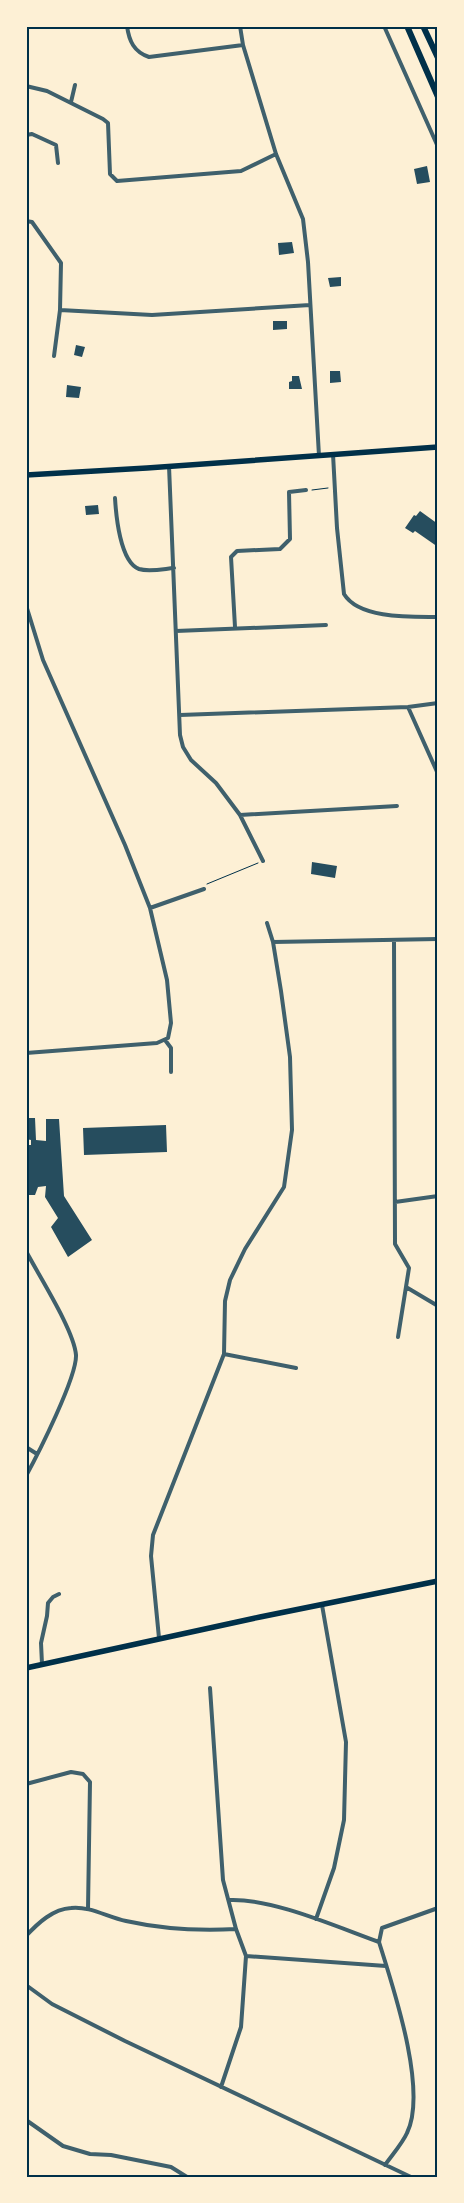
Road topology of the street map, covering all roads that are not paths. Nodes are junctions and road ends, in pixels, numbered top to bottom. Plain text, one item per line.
1 (126, 26) edge
2 (240, 26) edge
3 (384, 26) edge
4 (407, 26) edge
5 (423, 26) edge
6 (243, 45) junction
7 (438, 58) edge
8 (75, 85) dead end
9 (26, 86) edge
10 (438, 97) edge
11 (71, 102) junction
12 (26, 135) edge
13 (438, 147) edge
14 (276, 154) junction
15 (58, 163) dead end
16 (26, 221) edge
17 (310, 305) junction
18 (60, 310) junction
19 (54, 356) dead end
20 (438, 447) edge
21 (333, 454) junction
22 (319, 456) junction
23 (169, 466) junction
24 (26, 475) edge
25 (306, 490) road end
26 (115, 498) dead end
27 (174, 568) junction
28 (26, 605) edge
29 (438, 617) edge
30 (326, 625) dead end
31 (235, 627) junction
32 (176, 632) junction
33 (438, 704) edge
34 (408, 707) junction
35 (180, 715) junction
36 (438, 774) edge
37 (396, 806) dead end
38 (240, 815) junction
39 (264, 861) road end
40 (204, 889) road end
41 (150, 908) junction
42 (267, 923) dead end
43 (438, 939) edge
44 (394, 940) junction
45 (273, 942) junction
46 (165, 1040) junction
47 (26, 1053) edge
48 (171, 1072) dead end
49 (438, 1196) edge
50 (395, 1202) junction
51 (26, 1252) edge
52 (406, 1287) junction
53 (438, 1306) edge
54 (398, 1337) dead end
55 (224, 1354) junction
56 (296, 1368) dead end
57 (26, 1448) edge
58 (37, 1454) junction
59 (26, 1476) edge
60 (438, 1581) edge
61 (60, 1594) dead end
62 (322, 1606) junction
63 (159, 1638) junction
64 (42, 1664) junction
65 (26, 1668) edge
66 (210, 1688) dead end
67 (26, 1784) edge
68 (228, 1900) junction
69 (438, 1908) edge
70 (88, 1909) junction
71 (316, 1919) junction
72 (236, 1929) junction
73 (26, 1936) edge
74 (379, 1942) junction
75 (246, 1956) junction
76 (386, 1966) junction
77 (26, 1985) edge
78 (222, 2087) junction
79 (26, 2120) edge
80 (385, 2165) junction
81 (187, 2177) edge
82 (411, 2177) edge

1 - 6 street
2 - 6 street
3 - 13 street
4 - 10 highway
5 - 7 highway
6 - 14 street
8 - 11 street
9 - 11 street
11 - 14 street
12 - 15 street
14 - 17 street
16 - 18 street
17 - 18 street
17 - 22 street
18 - 19 street
20 - 21 main road
21 - 22 main road
21 - 29 street
22 - 23 main road
23 - 24 main road
23 - 27 street
25 - 31 street
26 - 27 street
27 - 32 street
28 - 41 street
30 - 31 street
31 - 32 street
32 - 35 street
33 - 34 street
34 - 35 street
34 - 36 street
35 - 38 street
37 - 38 street
38 - 39 street
40 - 41 street
41 - 46 street
42 - 45 street
43 - 44 street
44 - 45 street
44 - 50 street
45 - 55 street
46 - 47 street
46 - 48 street
49 - 50 street
50 - 52 street
51 - 58 street
52 - 53 street
52 - 54 street
55 - 56 street
55 - 63 street
57 - 58 street
58 - 59 street
60 - 62 main road
61 - 64 street
62 - 63 main road
62 - 71 street
63 - 64 main road
64 - 65 main road
66 - 68 street
67 - 70 street
68 - 71 street
68 - 72 street
69 - 74 street
70 - 72 street
70 - 73 street
71 - 74 street
72 - 75 street
74 - 76 street
75 - 76 street
75 - 78 street
76 - 80 street
77 - 78 street
78 - 80 street
79 - 81 street
80 - 82 street

